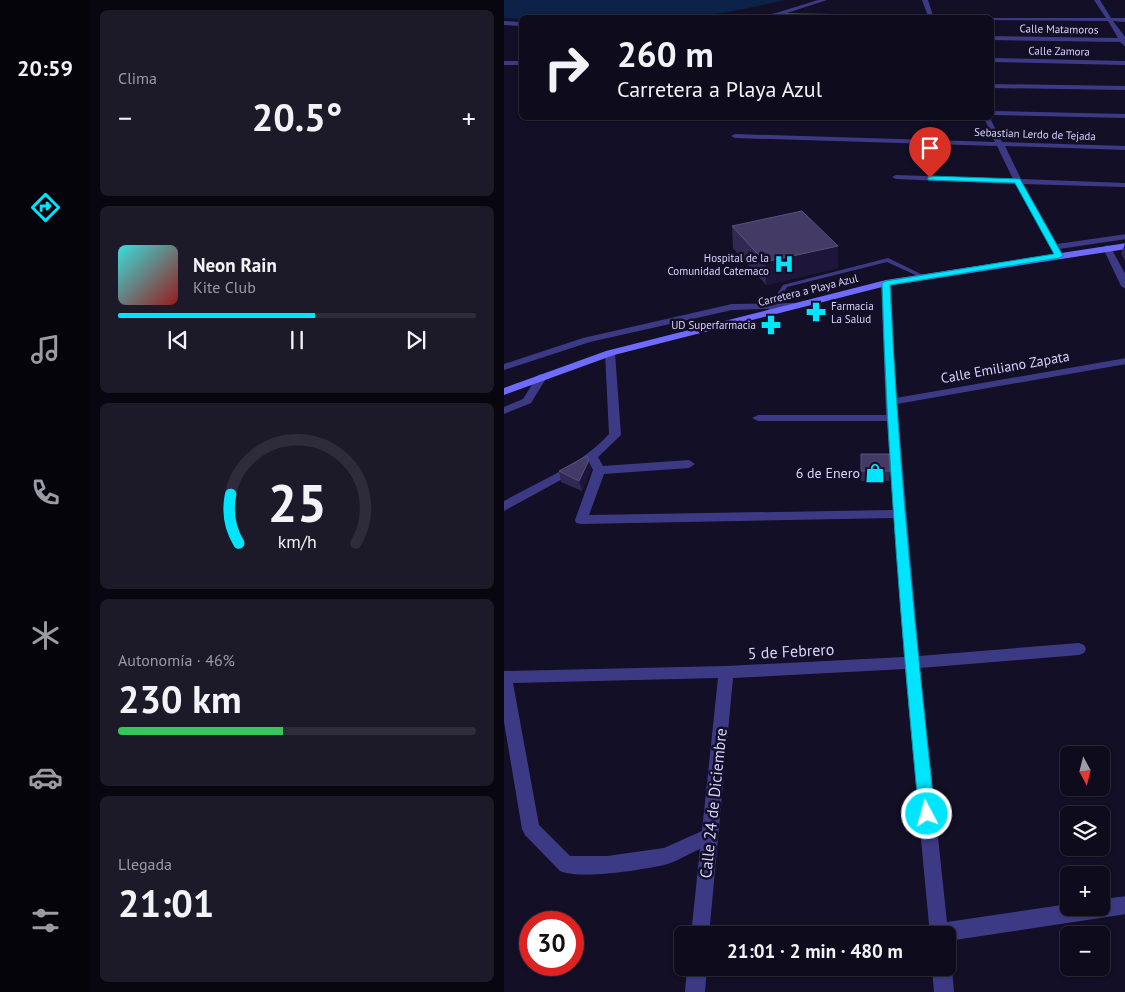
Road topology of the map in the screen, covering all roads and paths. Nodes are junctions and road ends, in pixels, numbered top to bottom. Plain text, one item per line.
1 (824, 0) edge
2 (924, 0) edge
3 (1097, 0) edge
4 (777, 14) junction
5 (771, 15) edge
6 (828, 15) edge
7 (930, 15) edge
8 (994, 18) edge
9 (1110, 20) junction
10 (1125, 20) edge
11 (504, 23) edge
12 (519, 24) edge
13 (994, 38) edge
14 (1124, 42) edge
15 (994, 60) edge
16 (504, 63) edge
17 (519, 63) edge
18 (1125, 63) edge
19 (994, 86) edge
20 (1125, 88) edge
21 (994, 112) edge
22 (1125, 116) edge
23 (988, 120) edge
24 (734, 136) dead end
25 (1000, 145) junction
26 (1125, 148) edge
27 (896, 177) dead end
28 (1018, 181) junction
29 (1125, 185) edge
30 (1125, 236) edge
31 (1125, 246) edge
32 (1107, 248) junction
33 (1056, 251) junction
34 (924, 277) junction
35 (886, 283) junction
36 (1125, 286) edge
37 (794, 306) joint
38 (771, 309) junction
39 (610, 353) junction
40 (1125, 361) edge
41 (504, 367) edge
42 (542, 377) junction
43 (504, 392) edge
44 (891, 402) junction
45 (504, 411) edge
46 (758, 418) dead end
47 (892, 418) junction
48 (592, 457) junction
49 (689, 464) dead end
50 (599, 470) junction
51 (504, 507) edge
52 (900, 514) junction
53 (1079, 649) dead end
54 (912, 663) junction
55 (726, 672) junction
56 (504, 677) edge
57 (709, 836) junction
58 (1125, 905) edge
59 (701, 926) edge
60 (938, 926) edge
61 (956, 931) edge
62 (696, 976) edge
63 (943, 976) edge
64 (695, 992) edge
65 (944, 992) edge

1 - 4 street
2 - 7 street
3 - 9 street
4 - 5 street
4 - 6 street
8 - 9 street
9 - 10 street
9 - 14 street
11 - 12 street
13 - 14 street, Calle Matamoros
15 - 18 street, Calle Zamora
16 - 17 street
19 - 20 street
21 - 22 street
23 - 25 street
24 - 25 street, Sebastian Lerdo de Tejada
25 - 26 street, Sebastian Lerdo de Tejada
25 - 28 street
27 - 28 street
28 - 29 street
28 - 33 street
30 - 33 street
31 - 32 main road, Carretera a Playa Azul
32 - 33 main road, Carretera a Playa Azul
32 - 36 street
33 - 34 main road, Carretera a Playa Azul
34 - 35 main road, Carretera a Playa Azul
34 - 38 lane
35 - 37 main road, Carretera a Playa Azul
35 - 44 street
37 - 38 street
38 - 39 main road, Carretera a Playa Azul
38 - 41 street
39 - 42 main road, Carretera a Playa Azul
39 - 48 street
40 - 44 street, Calle Emiliano Zapata
42 - 43 main road, Carretera a Playa Azul
42 - 45 street
44 - 47 street
46 - 47 street
47 - 52 street
48 - 50 street
48 - 51 street
49 - 50 street
50 - 52 street
52 - 54 street
53 - 54 street, 5 de Febrero
54 - 55 street, 5 de Febrero
54 - 60 street
55 - 56 street, 5 de Febrero
55 - 57 street, Calle 24 de Diciembre
56 - 57 street
57 - 59 street, Calle 24 de Diciembre
58 - 61 street
62 - 64 street
63 - 65 street

